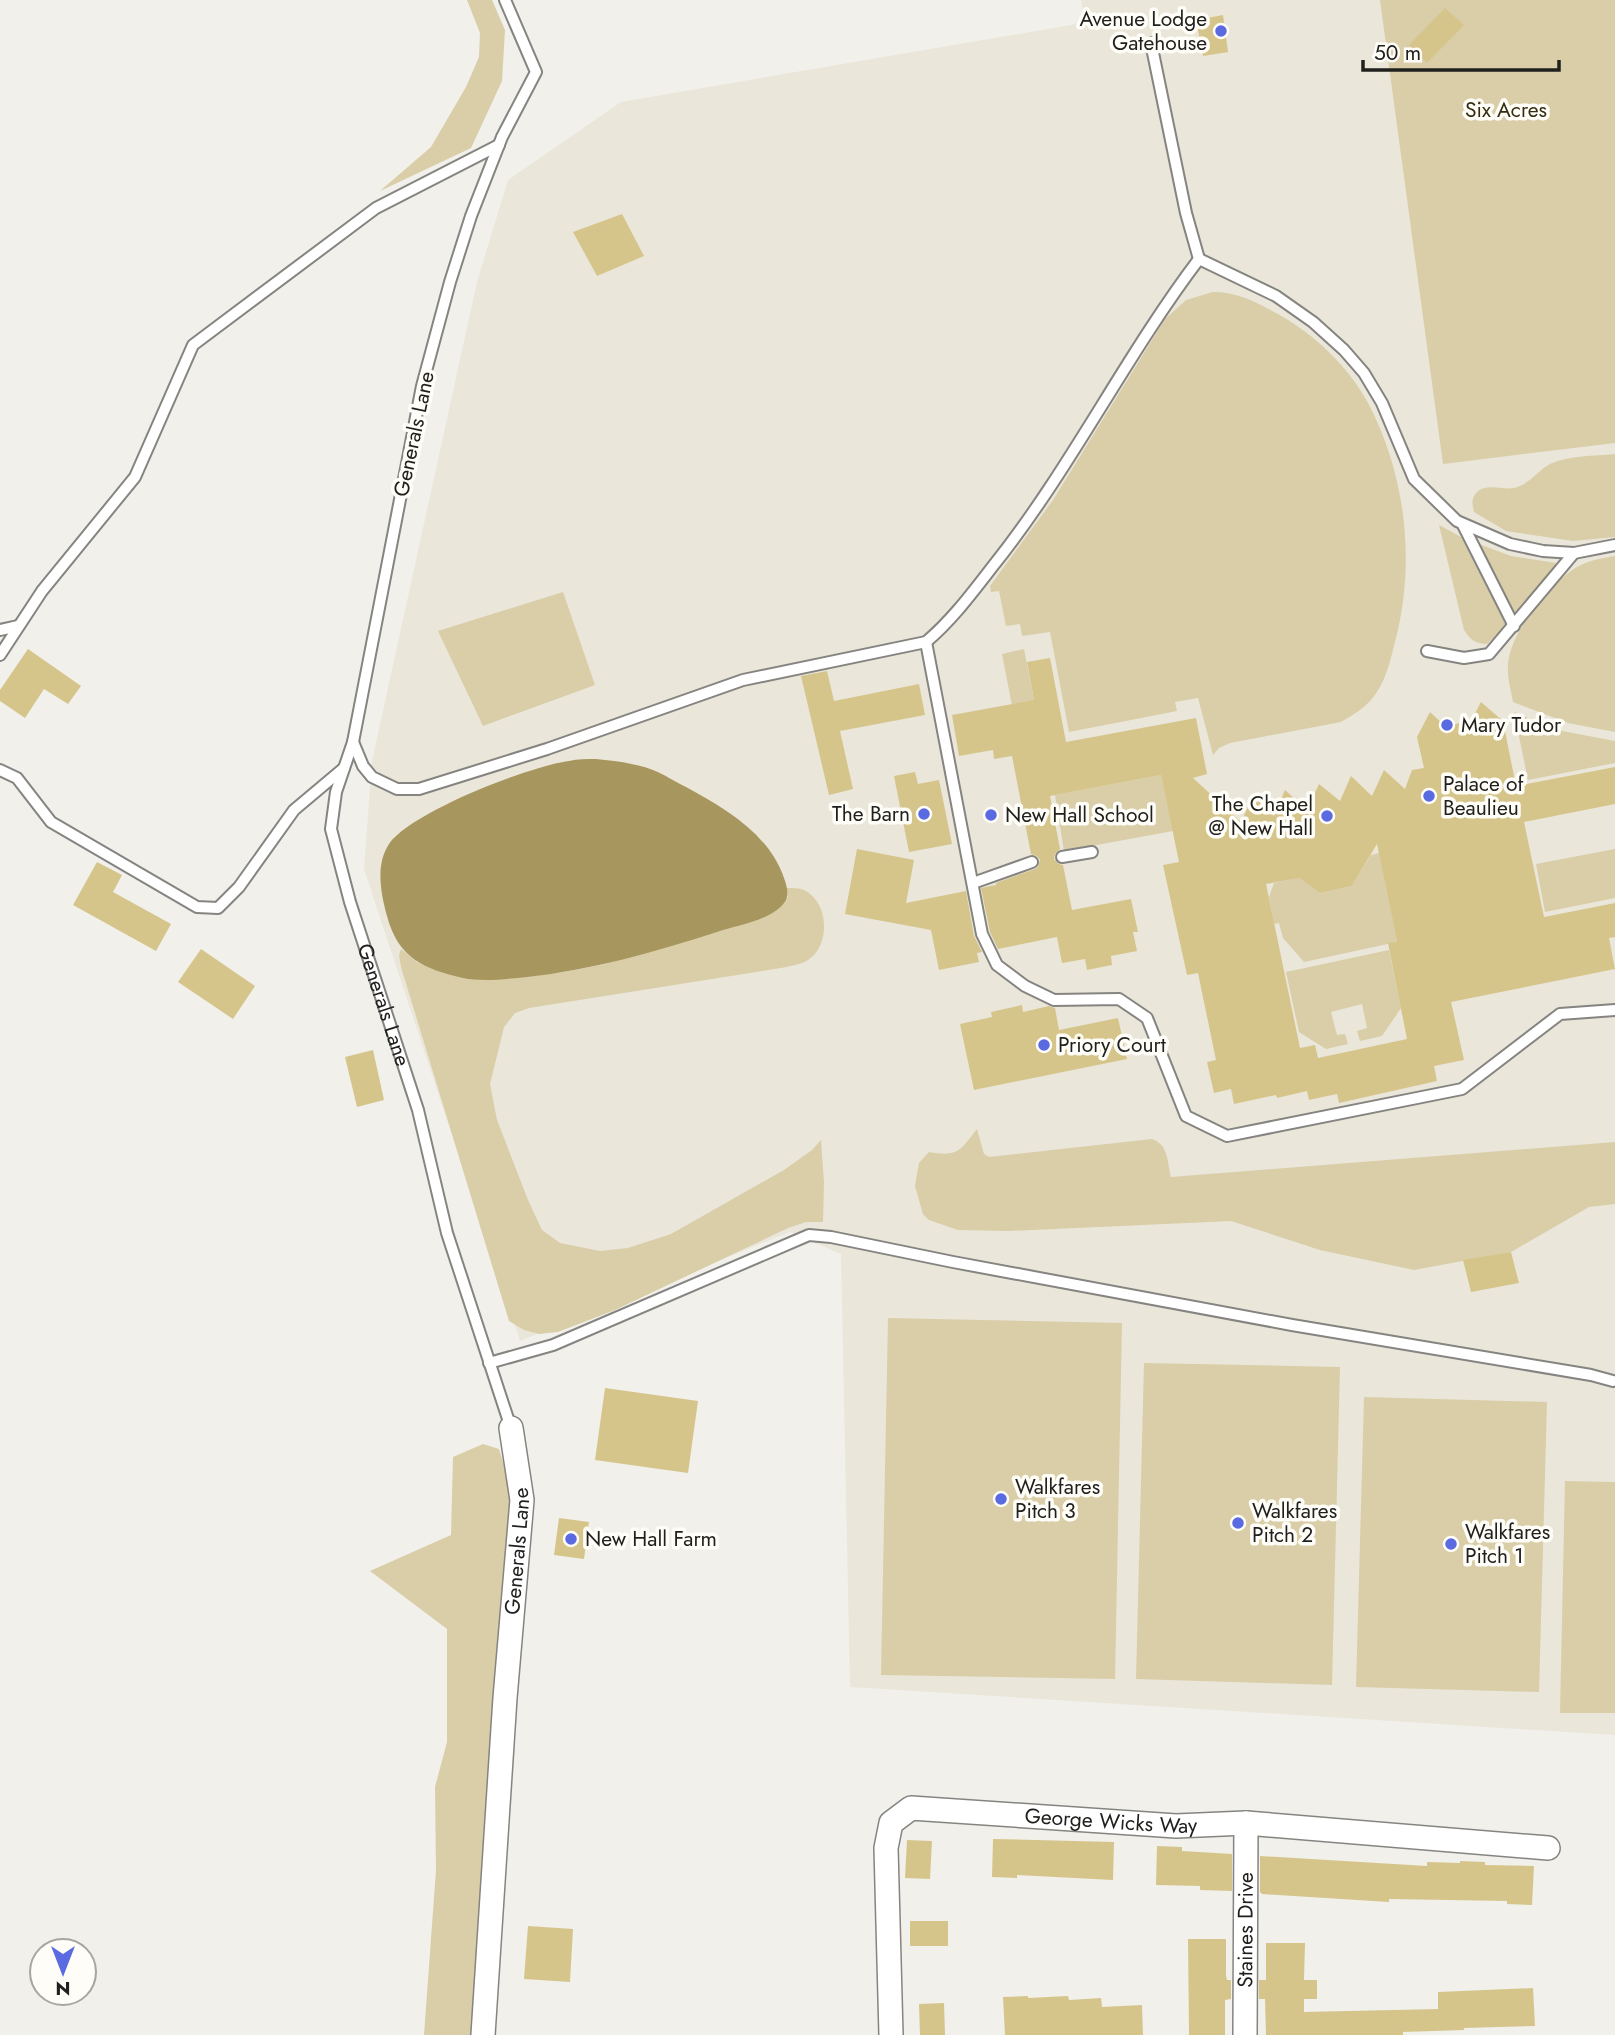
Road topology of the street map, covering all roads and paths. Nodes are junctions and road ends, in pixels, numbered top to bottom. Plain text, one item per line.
1 (505, 0) edge
2 (1151, 43) dead end
3 (499, 145) junction
4 (1199, 260) junction
5 (1463, 525) junction
6 (1615, 545) edge
7 (1574, 553) junction
8 (18, 626) junction
9 (1514, 626) junction
10 (0, 630) edge
11 (926, 642) junction
12 (1427, 651) dead end
13 (0, 655) edge
14 (353, 742) junction
15 (346, 766) junction
16 (0, 770) edge
17 (1092, 852) dead end
18 (1062, 857) dead end
19 (1032, 862) dead end
20 (973, 883) junction
21 (1615, 1010) edge
22 (489, 1363) junction
23 (1614, 1381) edge
24 (511, 1428) joint
25 (1246, 1823) junction
26 (1548, 1848) dead end
27 (483, 2035) edge
28 (891, 2035) edge
29 (1245, 2035) edge

1 - 3 lane, Generals Lane
2 - 4 lane
3 - 8 lane
3 - 14 lane, Generals Lane
4 - 5 lane
4 - 11 lane
5 - 7 lane
5 - 9 lane
6 - 7 lane
7 - 9 lane
8 - 10 lane
8 - 13 lane
9 - 12 lane
11 - 14 lane
11 - 20 lane
14 - 15 lane, Generals Lane
15 - 16 lane
15 - 22 lane, Generals Lane
17 - 18 lane
19 - 20 lane
20 - 21 lane
22 - 23 lane
22 - 24 lane, Generals Lane
24 - 27 street, Generals Lane
25 - 26 street, George Wicks Way
25 - 28 street, George Wicks Way
25 - 29 street, Staines Drive

